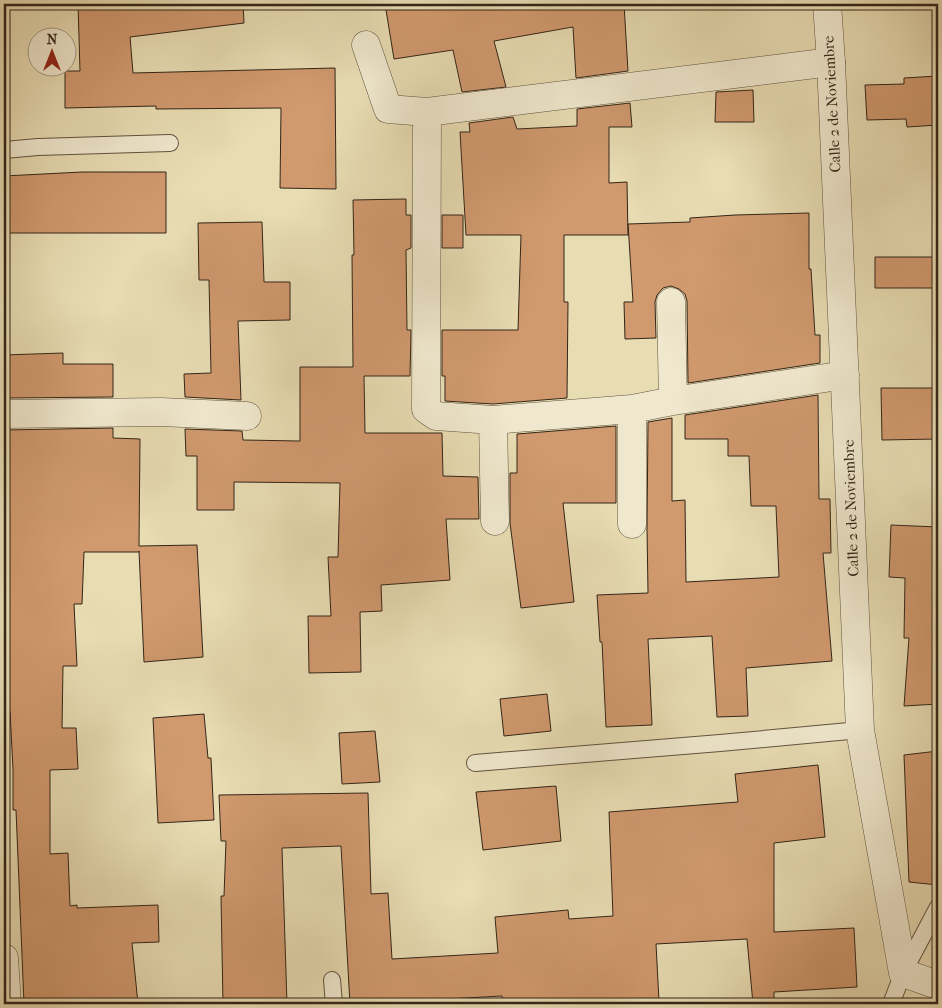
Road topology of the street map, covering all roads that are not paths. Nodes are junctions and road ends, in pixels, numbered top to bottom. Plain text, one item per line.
1 (827, 4) edge
2 (366, 45) dead end
3 (831, 62) junction
4 (427, 112) junction
5 (170, 142) dead end
6 (4, 150) edge
7 (671, 302) dead end
8 (845, 375) junction
9 (673, 401) junction
10 (632, 409) junction
11 (4, 414) edge
12 (247, 416) dead end
13 (494, 420) junction
14 (495, 521) dead end
15 (632, 524) dead end
16 (860, 730) junction
17 (475, 763) dead end
18 (938, 907) edge
19 (903, 972) junction
20 (332, 980) dead end
21 (938, 985) edge
22 (334, 1004) edge
23 (891, 1004) edge

1 - 3 street, Calle 2 de Noviembre
2 - 4 street
3 - 4 street
3 - 8 street, Calle 2 de Noviembre
4 - 13 street
5 - 6 lane
7 - 9 street
8 - 9 street
8 - 16 street, Calle 2 de Noviembre
9 - 10 street
10 - 13 street
10 - 15 street
11 - 12 street
13 - 14 street
16 - 17 lane
16 - 19 street, Calle 2 de Noviembre
18 - 19 lane
19 - 21 street
19 - 23 lane
20 - 22 lane

